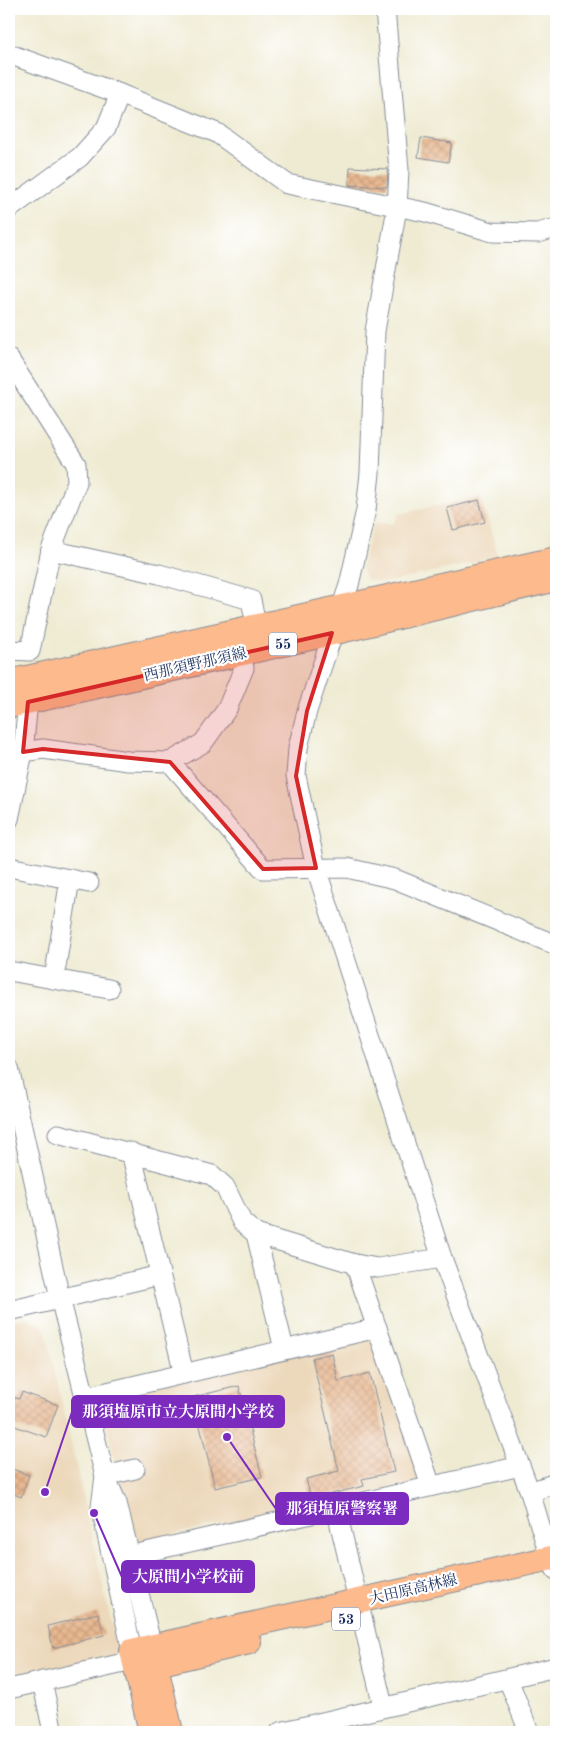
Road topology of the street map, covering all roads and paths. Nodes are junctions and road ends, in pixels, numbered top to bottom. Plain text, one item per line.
1 (385, 9) edge
2 (9, 54) edge
3 (120, 94) junction
4 (397, 208) junction
5 (9, 209) edge
6 (556, 228) edge
7 (9, 359) edge
8 (51, 550) junction
9 (556, 559) edge
10 (556, 579) edge
11 (339, 608) junction
12 (256, 625) junction
13 (332, 633) junction
14 (9, 650) edge
15 (242, 653) junction
16 (9, 682) edge
17 (18, 704) edge
18 (23, 752) junction
19 (170, 762) junction
20 (9, 819) edge
21 (9, 867) edge
22 (316, 868) junction
23 (70, 880) junction
24 (89, 883) dead end
25 (556, 945) edge
26 (9, 971) edge
27 (54, 979) junction
28 (109, 989) dead end
29 (9, 1068) edge
30 (58, 1134) dead end
31 (131, 1152) junction
32 (256, 1234) junction
33 (442, 1258) junction
34 (355, 1264) junction
35 (160, 1275) junction
36 (60, 1298) junction
37 (9, 1311) edge
38 (377, 1328) junction
39 (284, 1350) junction
40 (184, 1374) junction
41 (86, 1397) junction
42 (520, 1466) junction
43 (135, 1469) dead end
44 (105, 1476) junction
45 (556, 1483) edge
46 (431, 1486) junction
47 (530, 1492) junction
48 (336, 1508) junction
49 (129, 1556) junction
50 (555, 1564) edge
51 (359, 1608) junction
52 (144, 1658) junction
53 (556, 1667) edge
54 (508, 1679) junction
55 (42, 1681) junction
56 (9, 1689) edge
57 (383, 1706) junction
58 (53, 1732) edge
59 (151, 1732) edge
60 (170, 1732) edge
61 (280, 1732) edge
62 (529, 1732) edge

1 - 4 street
2 - 3 street
3 - 4 street
3 - 5 street
4 - 6 street
4 - 11 street
7 - 8 street
8 - 12 street
8 - 14 street
9 - 11 main road, 西那須野那須線 / 55
10 - 13 main road, 西那須野那須線 / 55
11 - 12 main road, 西那須野那須線 / 55
11 - 13 street
12 - 16 main road, 西那須野那須線 / 55
13 - 15 main road, 西那須野那須線 / 55
13 - 22 street
15 - 17 main road, 西那須野那須線 / 55
15 - 19 street
17 - 18 street
18 - 19 street
18 - 20 street
19 - 22 street
21 - 23 street
22 - 25 street
22 - 33 street
23 - 24 street
23 - 27 street
26 - 27 street
27 - 28 street
29 - 36 street
30 - 31 street
31 - 32 street
31 - 35 street
32 - 34 street
32 - 39 street
33 - 34 street
33 - 42 street
34 - 38 street
35 - 36 street
35 - 40 street
36 - 37 street
36 - 41 street
38 - 39 street
38 - 46 street
39 - 40 street
40 - 41 street
41 - 44 street
42 - 46 street
42 - 47 street
43 - 44 street
44 - 49 street
44 - 52 street
45 - 47 street
46 - 48 street
47 - 50 street
48 - 49 street
48 - 51 street
49 - 52 street
50 - 51 main road, 大田原高林線 / 53
51 - 52 main road, 大田原高林線 / 53
51 - 57 street
52 - 55 street
52 - 59 main road
52 - 60 main road
53 - 54 street
54 - 57 street
54 - 62 street
55 - 56 street
55 - 58 street
57 - 61 street

